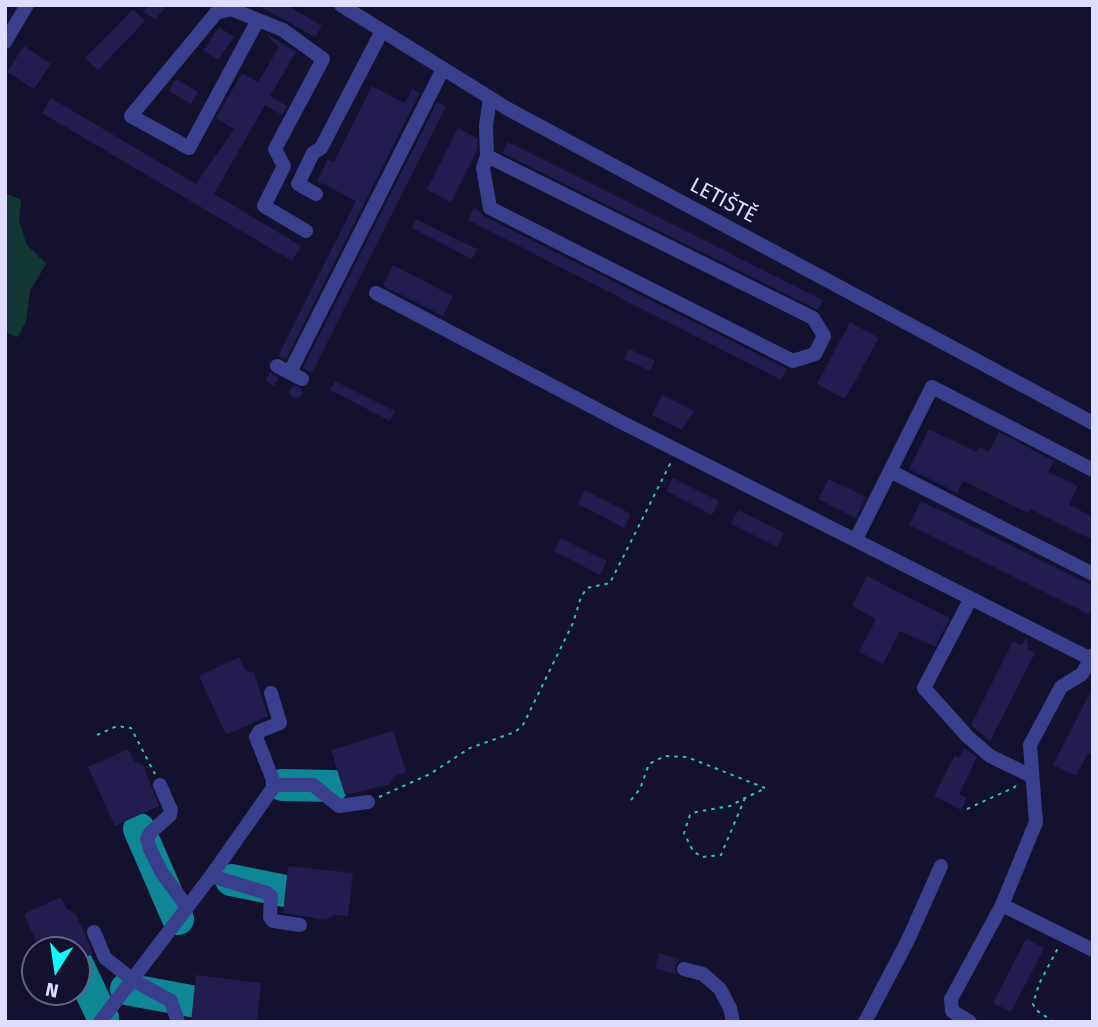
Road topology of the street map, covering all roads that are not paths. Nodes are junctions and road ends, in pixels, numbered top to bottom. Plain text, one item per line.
1 (27, 5) edge
2 (341, 5) edge
3 (232, 7) edge
4 (258, 20) junction
5 (382, 31) junction
6 (5, 42) edge
7 (443, 69) junction
8 (490, 99) junction
9 (487, 156) junction
10 (316, 194) dead end
11 (306, 231) dead end
12 (376, 293) dead end
13 (290, 372) dead end
14 (1093, 423) edge
15 (1093, 470) edge
16 (890, 471) junction
17 (856, 539) junction
18 (1093, 574) edge
19 (970, 600) junction
20 (1092, 658) edge
21 (271, 693) dead end
22 (1027, 774) junction
23 (160, 785) road end
24 (275, 785) junction
25 (368, 802) road end
26 (941, 866) dead end
27 (211, 876) junction
28 (1002, 905) junction
29 (187, 907) junction
30 (300, 925) dead end
31 (94, 932) dead end
32 (1093, 950) edge
33 (684, 970) dead end
34 (133, 980) junction
35 (100, 1022) edge
36 (178, 1022) edge
37 (733, 1022) edge
38 (865, 1022) edge
39 (970, 1022) edge

1 - 6 street
2 - 5 street, LETIŠTĚ
3 - 4 street
3 - 4 street
4 - 11 street
5 - 7 street, LETIŠTĚ
5 - 10 street
7 - 8 street, LETIŠTĚ
7 - 13 street
8 - 9 street
8 - 14 street, LETIŠTĚ
9 - 9 street
12 - 17 street
15 - 16 street
16 - 17 street
16 - 18 street
17 - 19 street
19 - 20 street
19 - 22 street
20 - 22 street
21 - 24 street
22 - 28 street
23 - 29 street
24 - 25 street
24 - 27 street
26 - 38 street
27 - 29 street
27 - 30 street
28 - 32 street
28 - 39 street
29 - 34 street
31 - 34 street
33 - 37 street
34 - 35 street
34 - 36 street

